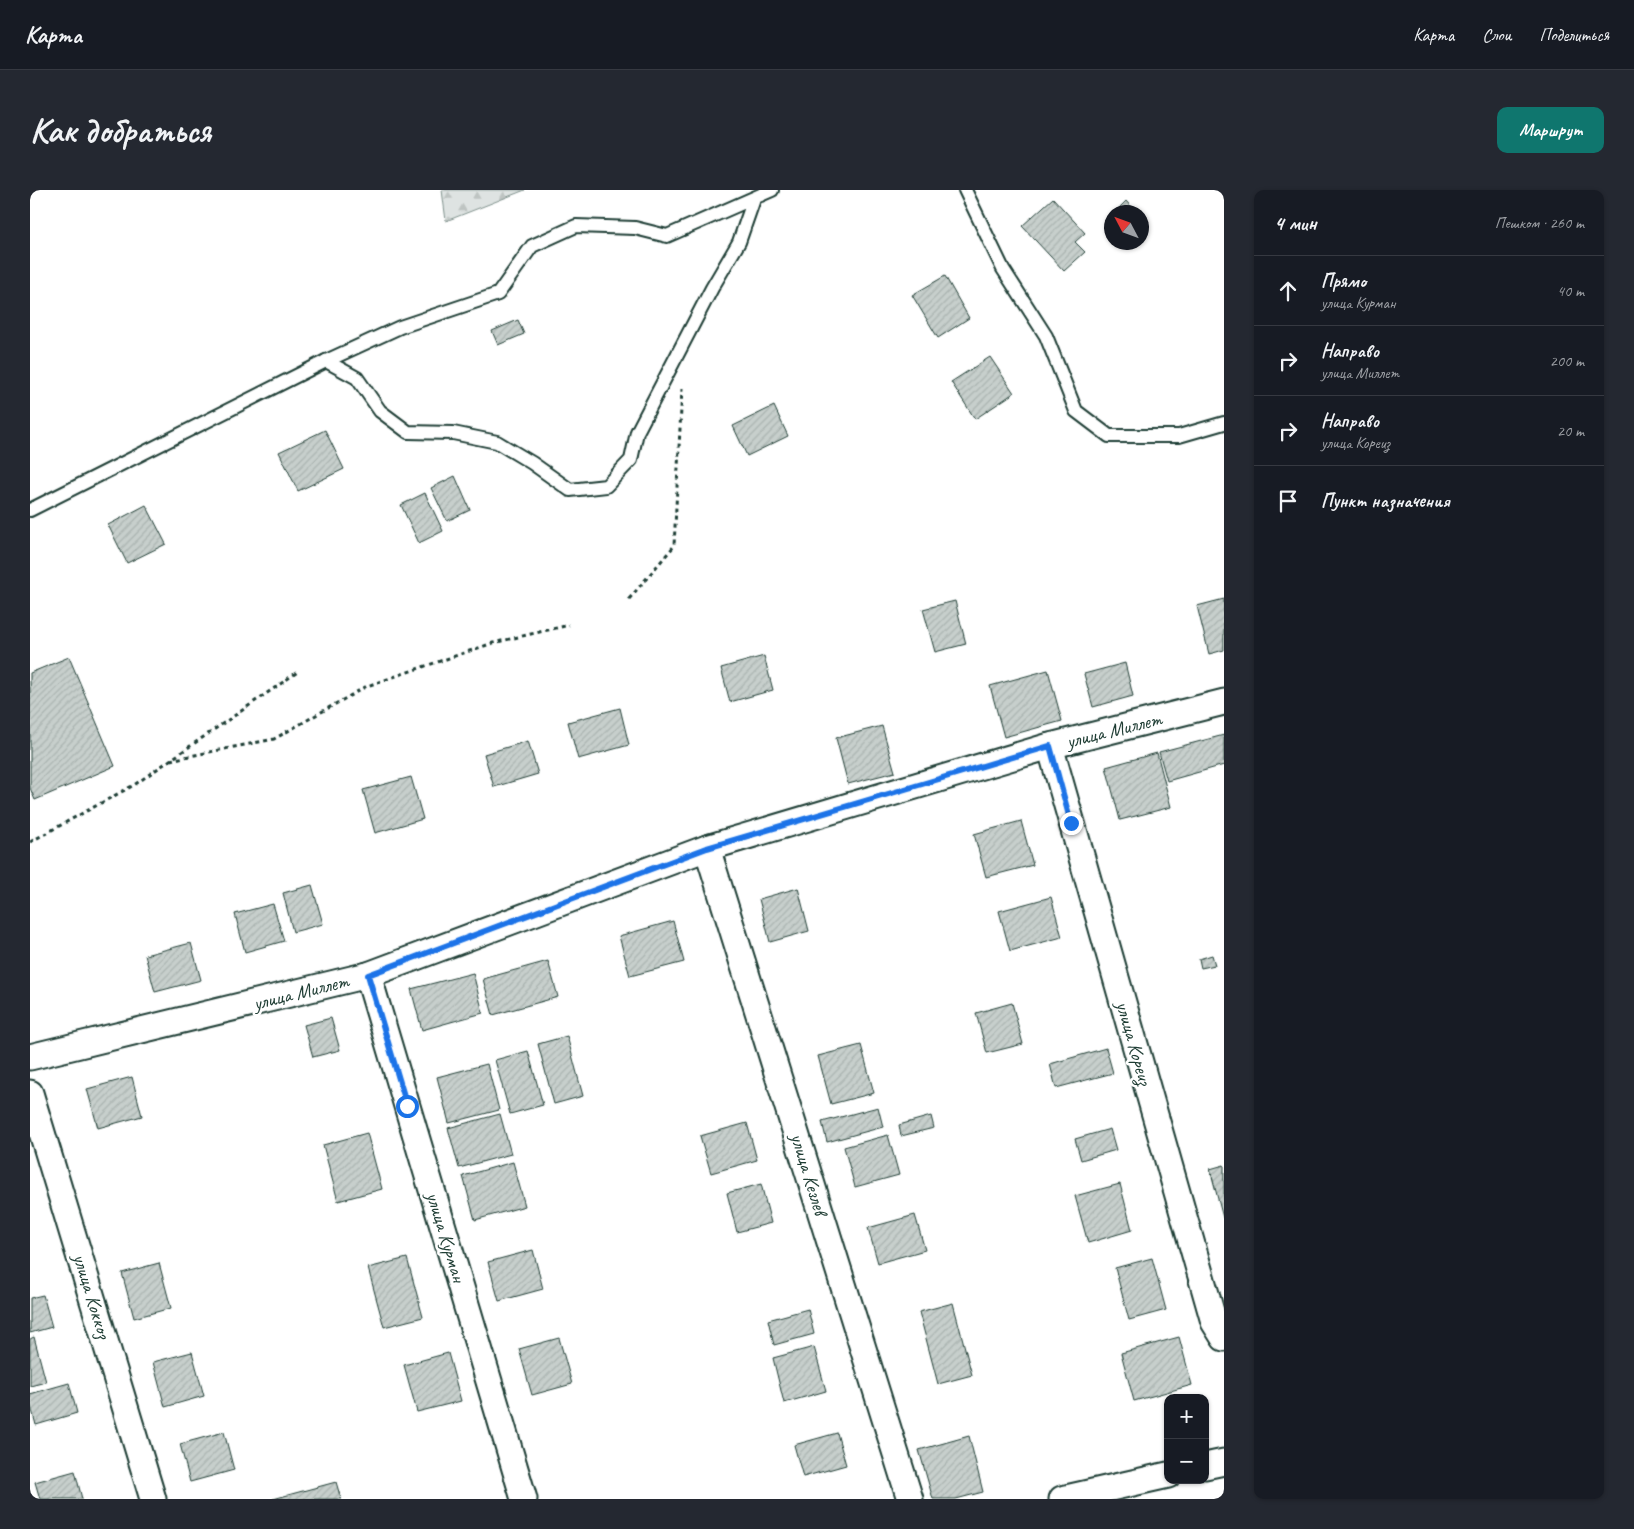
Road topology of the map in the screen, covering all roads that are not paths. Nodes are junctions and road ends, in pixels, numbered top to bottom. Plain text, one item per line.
1 (772, 190) edge
2 (965, 190) edge
3 (754, 199) junction
4 (326, 362) junction
5 (1224, 424) edge
6 (30, 510) edge
7 (1224, 702) edge
8 (1050, 746) junction
9 (707, 848) junction
10 (368, 975) junction
11 (30, 1058) edge
12 (30, 1093) edge
13 (1224, 1338) edge
14 (1224, 1462) edge
15 (1209, 1465) edge
16 (1164, 1476) edge
17 (153, 1499) edge
18 (524, 1499) edge
19 (910, 1499) edge
20 (1062, 1499) edge

1 - 3 lane
2 - 5 lane
3 - 4 lane
3 - 4 lane
4 - 6 lane
7 - 8 street, улица Миллет
8 - 9 street, улица Миллет
8 - 13 street, улица Кореиз
9 - 10 street, улица Миллет
9 - 19 street, улица Кезлев
10 - 11 street, улица Миллет
10 - 18 street, улица Курман
12 - 17 street, улица Коккоз
14 - 15 street
16 - 20 street

